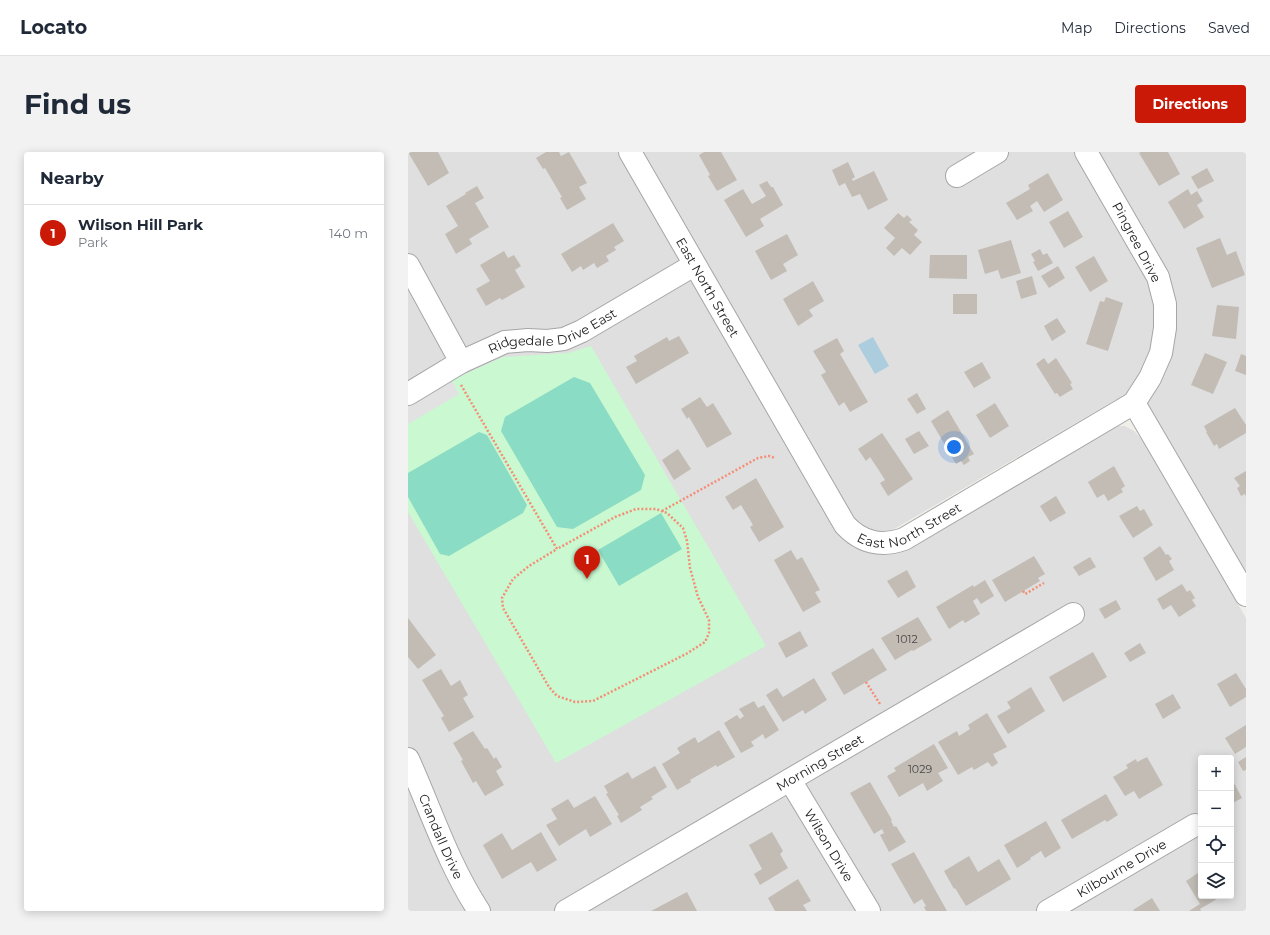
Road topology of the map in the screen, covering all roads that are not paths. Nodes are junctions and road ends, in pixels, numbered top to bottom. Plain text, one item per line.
1 (630, 152) edge
2 (997, 152) edge
3 (1086, 152) edge
4 (957, 176) dead end
5 (408, 265) edge
6 (694, 265) junction
7 (456, 365) junction
8 (408, 394) edge
9 (1134, 403) junction
10 (1246, 595) edge
11 (1073, 614) dead end
12 (408, 759) edge
13 (790, 780) junction
14 (1195, 825) dead end
15 (479, 911) edge
16 (566, 911) edge
17 (869, 911) edge
18 (1048, 911) edge

1 - 6 street, East North Street
2 - 4 street
3 - 9 street, Pingree Drive
5 - 7 street
6 - 7 street, Ridgedale Drive East
6 - 9 street, East North Street
7 - 8 street, Ridgedale Drive East
9 - 10 street
11 - 13 street, Morning Street
12 - 15 street, Crandall Drive
13 - 16 street, Morning Street
13 - 17 street, Wilson Drive
14 - 18 street, Kilbourne Drive

